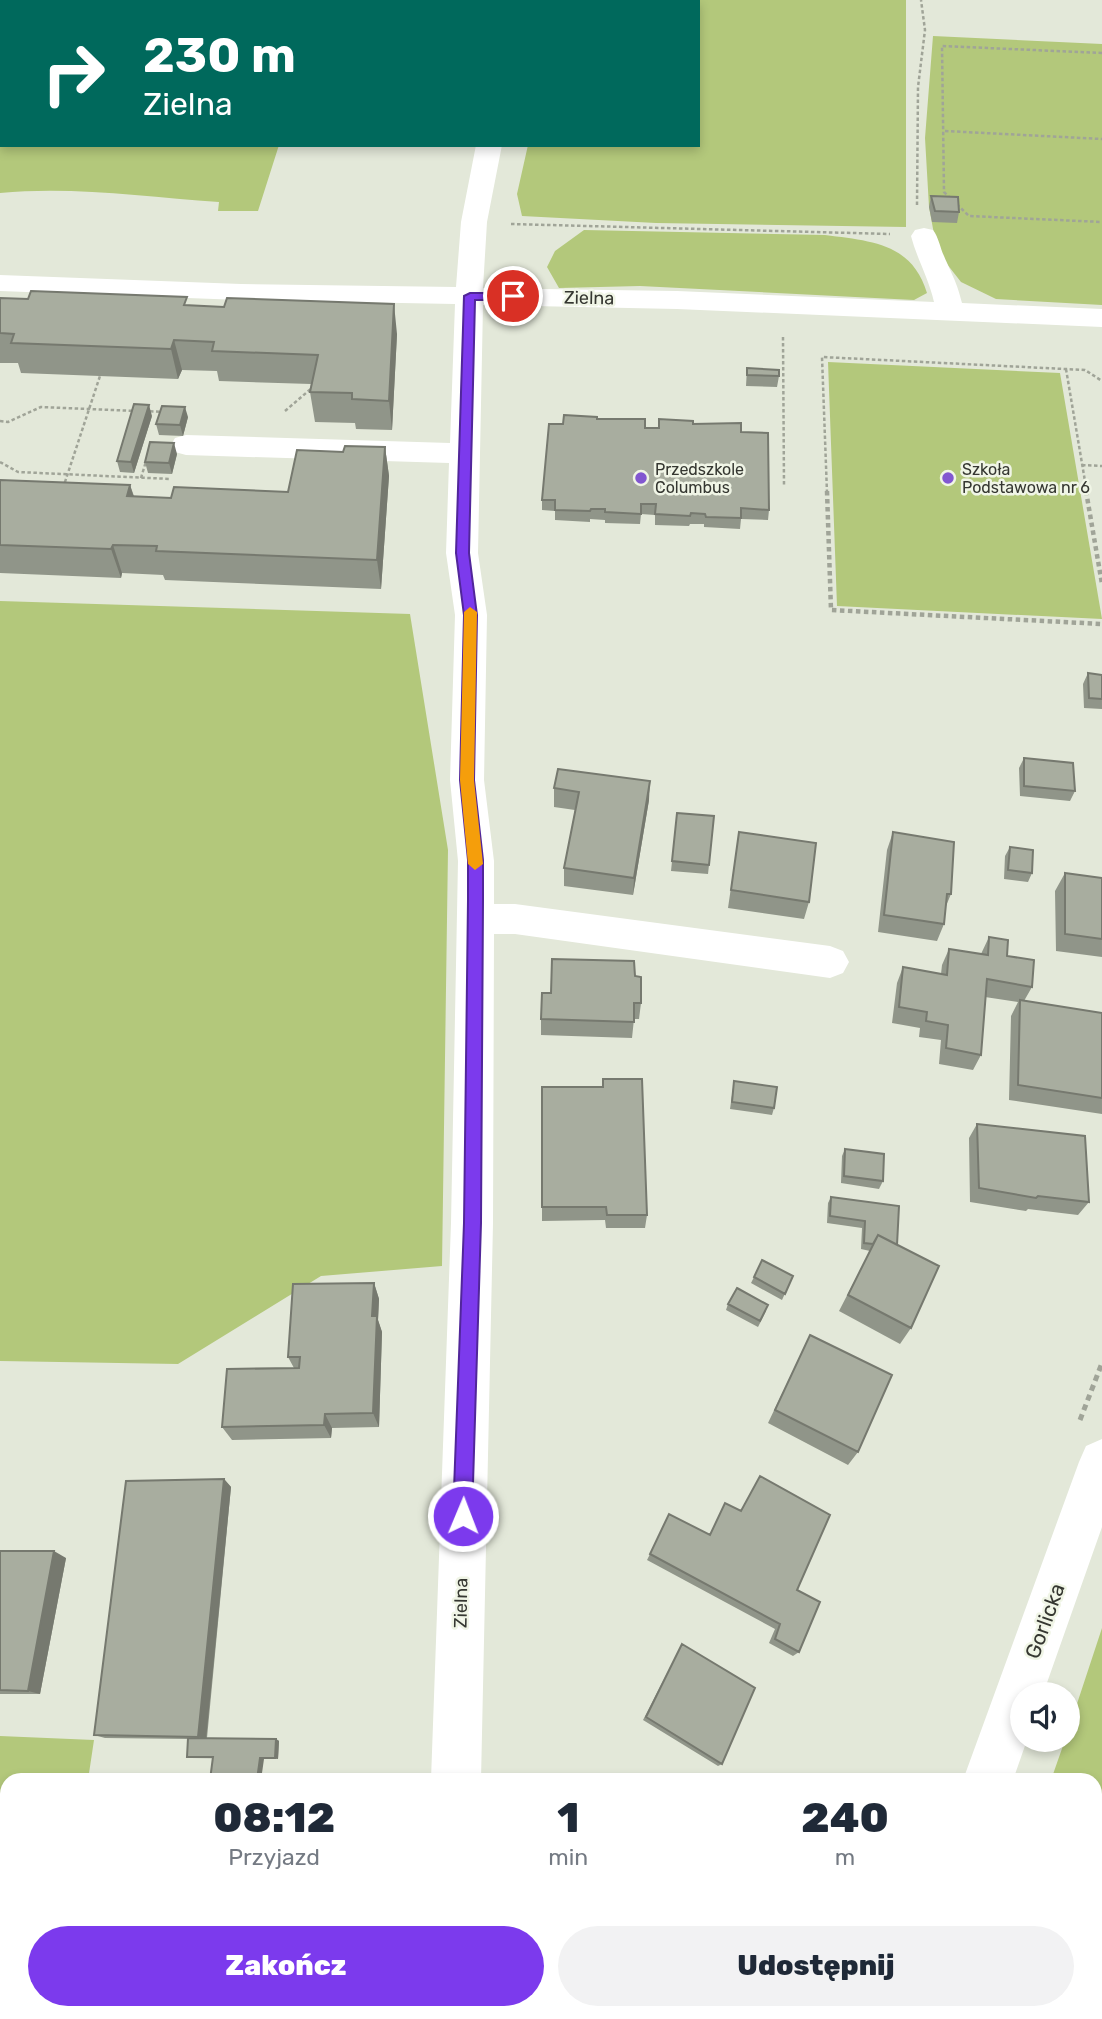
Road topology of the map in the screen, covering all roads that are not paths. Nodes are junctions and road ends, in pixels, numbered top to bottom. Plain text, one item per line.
1 (489, 147) edge
2 (924, 236) road end
3 (0, 283) edge
4 (470, 296) junction
5 (950, 311) junction
6 (1102, 318) edge
7 (186, 445) dead end
8 (466, 453) junction
9 (475, 919) junction
10 (830, 962) dead end
11 (1102, 1462) edge
12 (456, 1773) edge
13 (991, 1773) edge

1 - 4 street
2 - 5 street
3 - 4 street
4 - 5 street, Zielna
4 - 8 street, Zielna
5 - 6 street, Zielna
7 - 8 street
8 - 9 street, Zielna
9 - 10 street
9 - 12 street, Zielna
11 - 13 street, Gorlicka

